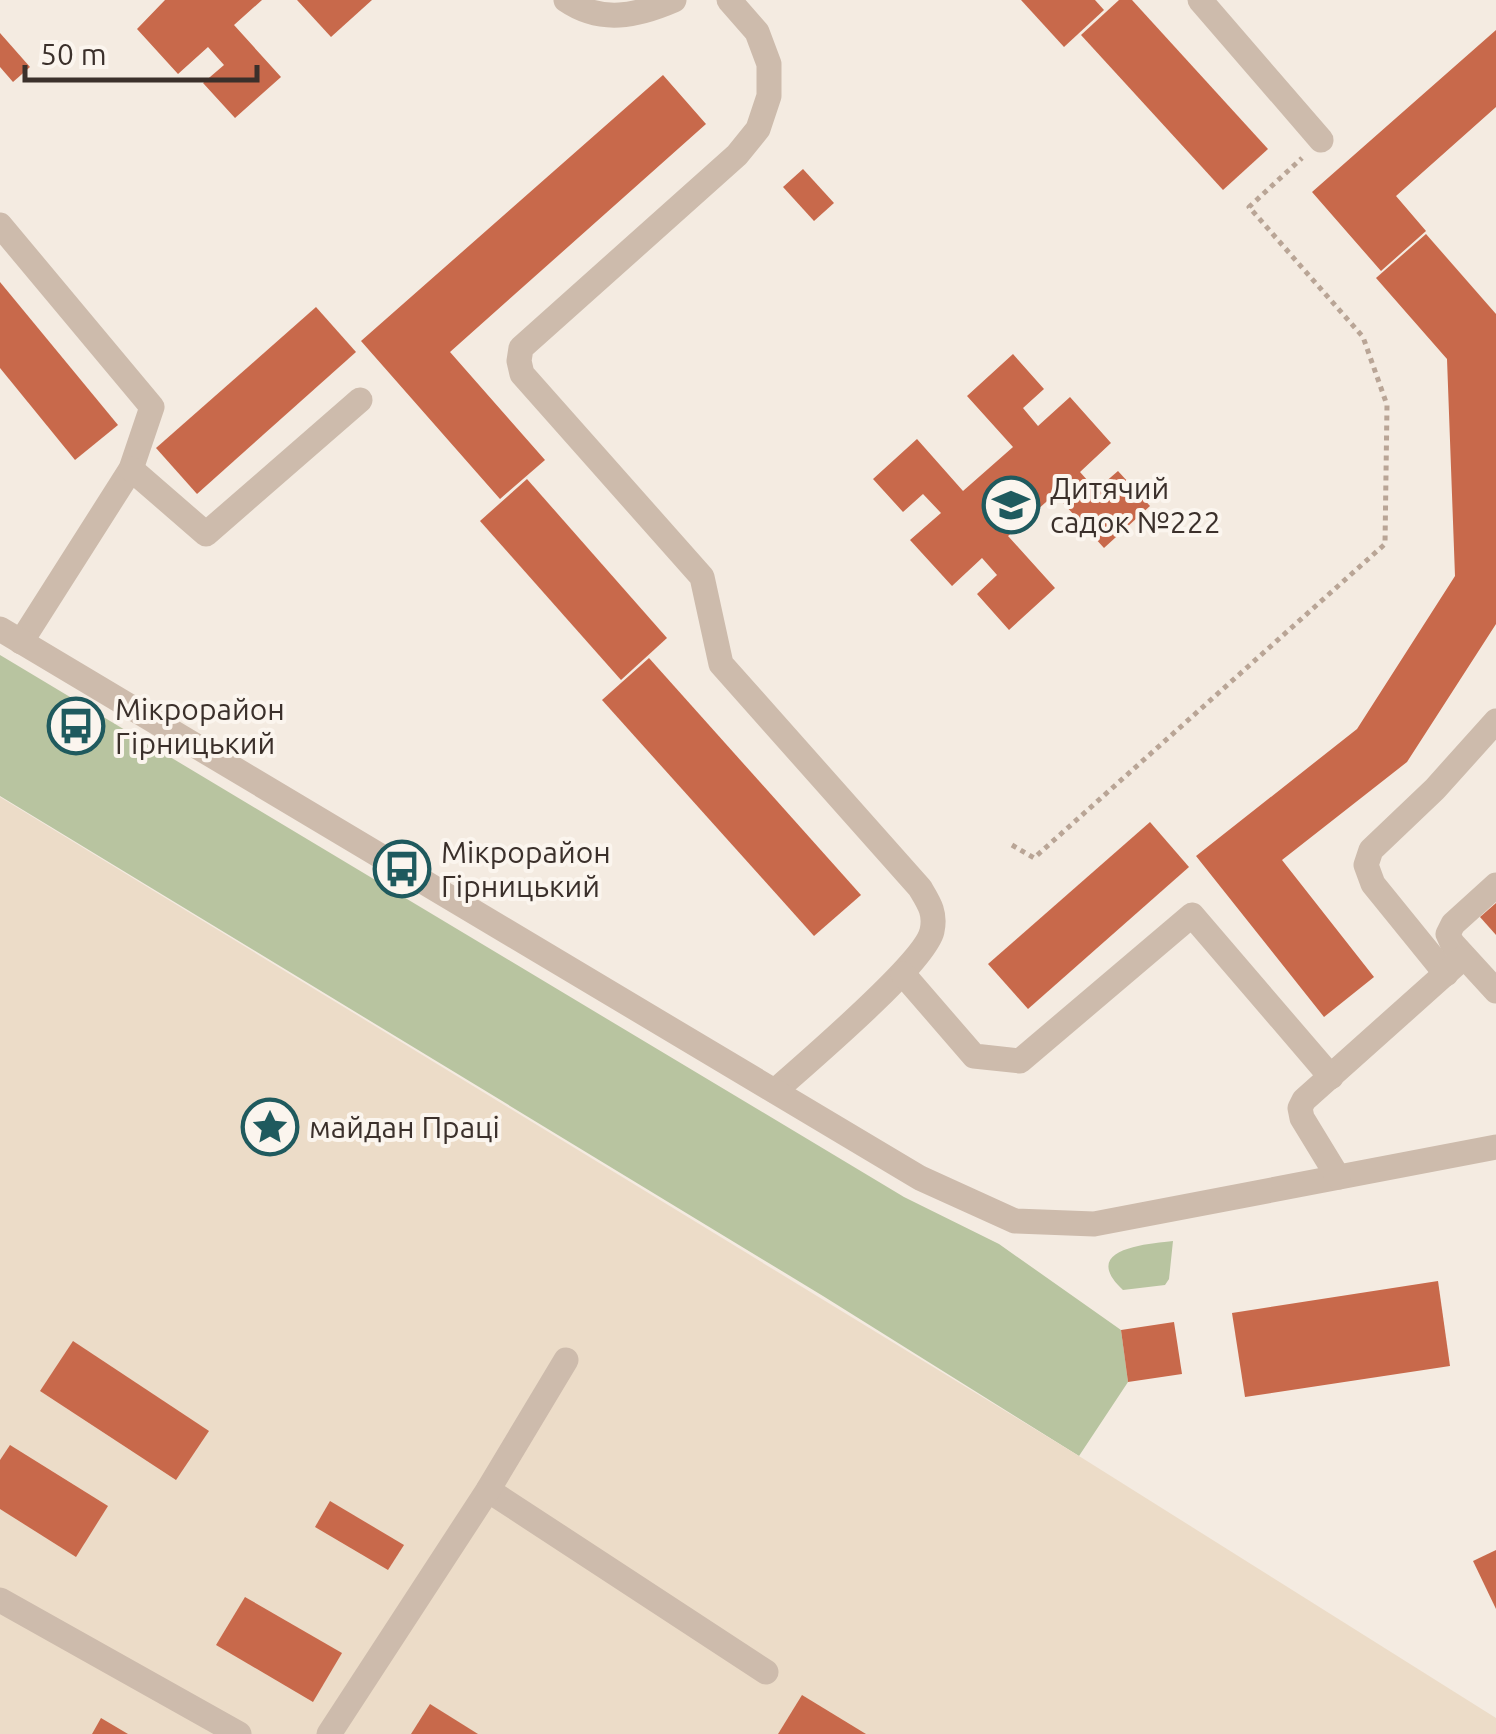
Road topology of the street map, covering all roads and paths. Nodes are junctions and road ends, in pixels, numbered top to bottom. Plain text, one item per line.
1 (566, 0) edge
2 (674, 0) edge
3 (729, 0) edge
4 (1216, 5) edge
5 (1321, 140) joint
6 (0, 225) edge
7 (360, 400) dead end
8 (131, 468) junction
9 (11, 636) edge
10 (1496, 720) edge
11 (1012, 845) dead end
12 (1496, 885) edge
13 (1455, 966) junction
14 (903, 974) junction
15 (1496, 991) edge
16 (1331, 1077) junction
17 (775, 1091) junction
18 (1496, 1147) edge
19 (1338, 1178) junction
20 (566, 1360) dead end
21 (488, 1490) junction
22 (0, 1600) edge
23 (766, 1672) dead end
24 (239, 1734) edge
25 (329, 1734) edge

1 - 2 street
3 - 14 street
4 - 5 street
5 - 11 path
6 - 8 street
7 - 8 street
8 - 9 street
9 - 17 street
10 - 13 street
12 - 13 street
13 - 15 street
13 - 16 street
14 - 16 street
14 - 17 street
16 - 19 street
17 - 19 street
18 - 19 street
20 - 21 street
21 - 23 street
21 - 25 street
22 - 24 street

